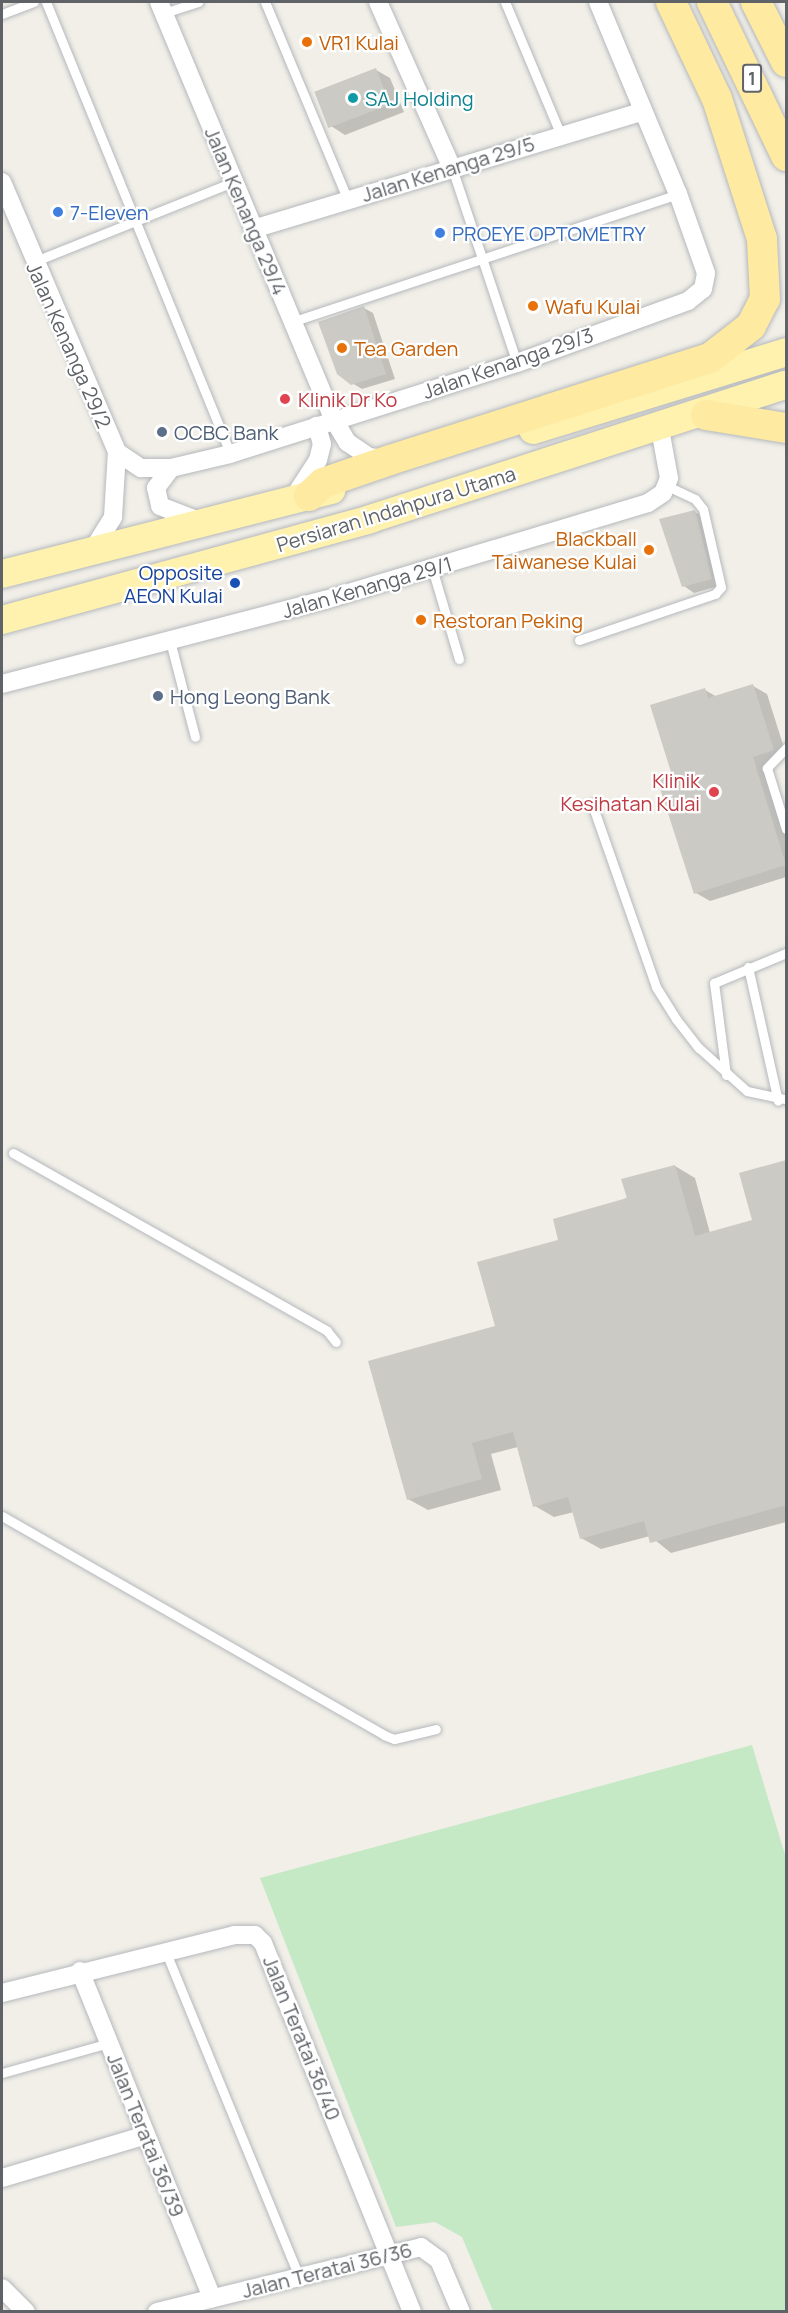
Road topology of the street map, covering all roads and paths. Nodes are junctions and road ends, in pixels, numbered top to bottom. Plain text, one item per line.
1 (34, 2) edge
2 (46, 2) edge
3 (198, 2) edge
4 (265, 2) edge
5 (378, 2) edge
6 (505, 2) edge
7 (598, 2) edge
8 (671, 2) edge
9 (712, 2) edge
10 (756, 2) edge
11 (162, 7) edge
12 (2, 14) edge
13 (786, 62) edge
14 (643, 111) junction
15 (561, 135) junction
16 (786, 156) edge
17 (452, 168) junction
18 (2, 183) edge
19 (231, 183) junction
20 (678, 194) junction
21 (348, 200) junction
22 (136, 221) junction
23 (253, 229) junction
24 (484, 258) junction
25 (32, 262) junction
26 (291, 322) junction
27 (786, 352) edge
28 (517, 363) junction
29 (786, 385) edge
30 (706, 415) junction
31 (326, 423) junction
32 (786, 428) edge
33 (660, 429) junction
34 (117, 452) junction
35 (231, 454) junction
36 (390, 459) junction
37 (171, 468) junction
38 (667, 486) junction
39 (299, 499) junction
40 (208, 524) junction
41 (89, 555) junction
42 (432, 568) junction
43 (2, 574) edge
44 (2, 620) edge
45 (579, 640) dead end
46 (170, 641) junction
47 (459, 659) dead end
48 (2, 684) edge
49 (195, 737) dead end
50 (786, 748) edge
51 (592, 804) dead end
52 (786, 829) edge
53 (786, 953) edge
54 (748, 967) junction
55 (726, 1075) junction
56 (782, 1100) edge
57 (13, 1153) dead end
58 (336, 1342) dead end
59 (2, 1516) edge
60 (436, 1729) dead end
61 (165, 1950) junction
62 (80, 1971) junction
63 (2, 1993) edge
64 (109, 2043) junction
65 (2, 2073) edge
66 (146, 2135) junction
67 (2, 2178) edge
68 (388, 2252) junction
69 (299, 2277) junction
70 (2, 2288) edge
71 (212, 2298) junction
72 (26, 2312) edge
73 (157, 2312) edge
74 (412, 2312) edge
75 (462, 2312) edge

1 - 12 lane
2 - 22 lane
3 - 11 lane
4 - 21 lane
5 - 17 street
6 - 15 lane
7 - 14 street, Jalan Kenanga 29/3
8 - 36 highway
9 - 16 highway, 1
10 - 13 highway, 1
11 - 19 street, Jalan Kenanga 29/4
14 - 15 street, Jalan Kenanga 29/5
14 - 20 street, Jalan Kenanga 29/3
15 - 17 street, Jalan Kenanga 29/5
17 - 21 street, Jalan Kenanga 29/5
17 - 24 lane
18 - 25 street, Jalan Kenanga 29/2
19 - 22 lane
19 - 23 street, Jalan Kenanga 29/4
20 - 24 lane
20 - 28 street, Jalan Kenanga 29/3
21 - 23 street, Jalan Kenanga 29/5
22 - 25 lane
22 - 35 lane
23 - 26 street, Jalan Kenanga 29/4
24 - 26 lane
24 - 28 lane
25 - 34 street, Jalan Kenanga 29/2
26 - 31 street, Jalan Kenanga 29/4
27 - 39 main road, Persiaran Indahpura Utama
28 - 31 street, Jalan Kenanga 29/3
29 - 30 main road, Persiaran Indahpura Utama
30 - 32 highway
30 - 33 main road, Persiaran Indahpura Utama
31 - 35 street, Jalan Kenanga 29/3
31 - 36 street
31 - 39 street
33 - 38 street
33 - 44 main road, Persiaran Indahpura Utama
34 - 37 street, Jalan Kenanga 29/2
34 - 41 street
35 - 37 street, Jalan Kenanga 29/2
36 - 39 highway
37 - 40 street
38 - 42 street, Jalan Kenanga 29/1
38 - 45 lane
39 - 40 main road, Persiaran Indahpura Utama
40 - 41 main road, Persiaran Indahpura Utama
41 - 43 main road, Persiaran Indahpura Utama
42 - 46 street, Jalan Kenanga 29/1
42 - 47 lane
46 - 48 street, Jalan Kenanga 29/1
46 - 49 lane
50 - 52 lane
51 - 55 lane
53 - 54 lane
54 - 55 lane
54 - 56 lane
55 - 56 lane
57 - 58 lane
59 - 60 lane
61 - 62 street, Jalan Teratai 36/40
61 - 68 street, Jalan Teratai 36/40
61 - 69 lane
62 - 63 street, Jalan Teratai 36/40
62 - 64 street, Jalan Teratai 36/39
64 - 65 lane
64 - 66 street, Jalan Teratai 36/39
66 - 67 street
66 - 71 street, Jalan Teratai 36/39
68 - 69 street, Jalan Teratai 36/36
68 - 74 street, Jalan Teratai 36/40
68 - 75 street, Jalan Teratai 36/36
69 - 71 street, Jalan Teratai 36/36
70 - 72 street
71 - 73 street, Jalan Teratai 36/36

